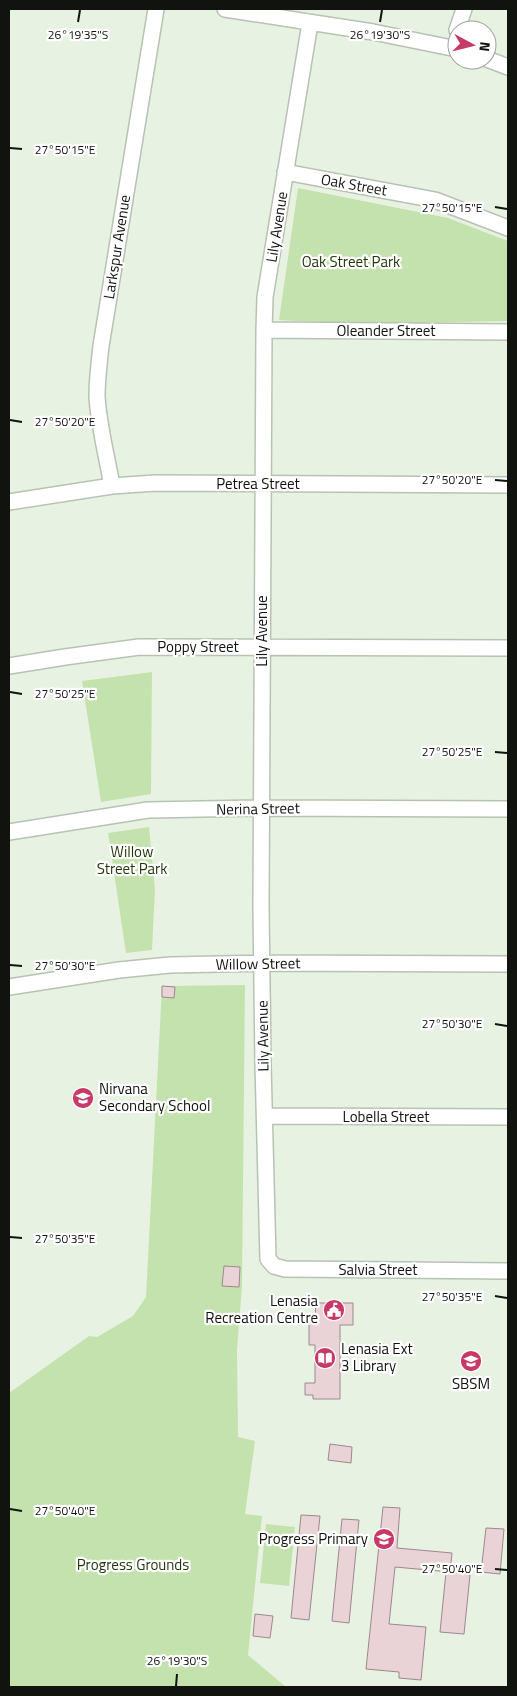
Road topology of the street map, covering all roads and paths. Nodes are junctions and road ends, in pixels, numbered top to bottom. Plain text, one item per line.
1 (156, 9) edge
2 (225, 9) edge
3 (310, 23) junction
4 (447, 47) edge
5 (285, 172) junction
6 (508, 228) edge
7 (264, 330) junction
8 (508, 332) edge
9 (263, 485) junction
10 (508, 485) edge
11 (112, 486) junction
12 (9, 502) edge
13 (262, 647) junction
14 (508, 648) edge
15 (9, 666) edge
16 (263, 808) junction
17 (508, 809) edge
18 (9, 832) edge
19 (262, 963) junction
20 (508, 964) edge
21 (9, 987) edge
22 (265, 1116) junction
23 (508, 1118) edge
24 (267, 1242) joint
25 (508, 1271) edge

1 - 11 street, Larkspur Avenue
2 - 3 street
3 - 4 street
3 - 5 street, Lily Avenue
5 - 6 street, Oak Street
5 - 7 street, Lily Avenue
7 - 8 street, Oleander Street
7 - 9 street, Lily Avenue
9 - 10 street, Petrea Street
9 - 11 street, Petrea Street
9 - 13 street, Lily Avenue
11 - 12 street, Petrea Street
13 - 14 street, Poppy Street
13 - 15 street, Poppy Street
13 - 16 street, Lily Avenue
16 - 17 street, Nerina Street
16 - 18 street, Nerina Street
16 - 19 street, Lily Avenue
19 - 20 street, Willow Street
19 - 21 street, Willow Street
19 - 22 street, Lily Avenue
22 - 23 street, Lobella Street
22 - 24 street, Lily Avenue
24 - 25 street, Salvia Street

